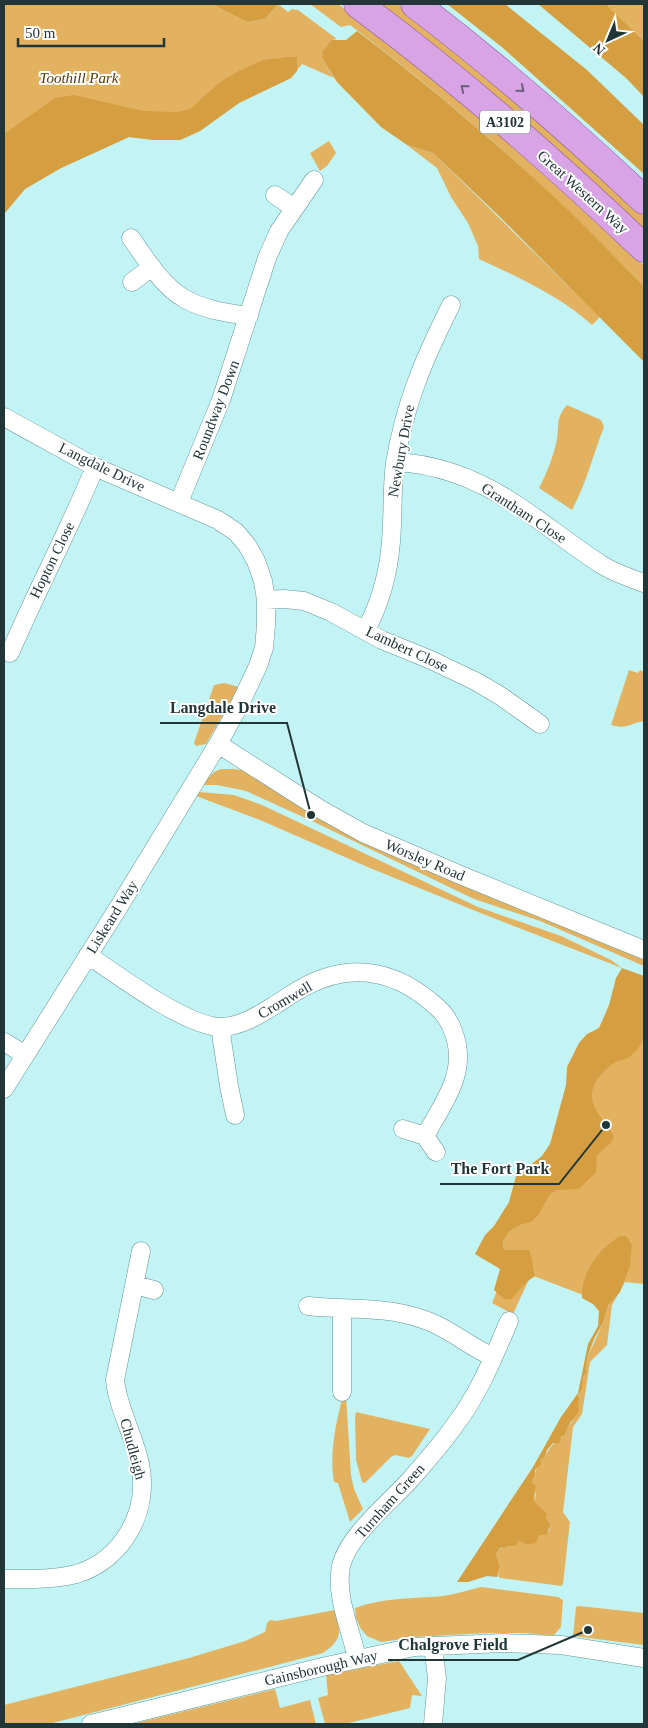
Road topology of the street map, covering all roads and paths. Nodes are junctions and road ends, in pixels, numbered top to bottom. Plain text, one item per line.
1 (358, 4) edge
2 (415, 4) edge
3 (314, 180) dead end
4 (275, 195) dead end
5 (644, 200) edge
6 (294, 208) junction
7 (131, 238) dead end
8 (644, 248) edge
9 (152, 268) junction
10 (132, 282) dead end
11 (451, 305) dead end
12 (249, 316) junction
13 (4, 416) edge
14 (396, 462) junction
15 (95, 467) junction
16 (179, 502) junction
17 (644, 583) edge
18 (266, 600) junction
19 (366, 630) junction
20 (10, 653) dead end
21 (540, 724) dead end
22 (218, 744) junction
23 (644, 950) edge
24 (88, 955) junction
25 (220, 1027) junction
26 (4, 1042) edge
27 (24, 1054) junction
28 (4, 1089) edge
29 (235, 1114) dead end
30 (403, 1129) dead end
31 (425, 1136) junction
32 (436, 1152) dead end
33 (141, 1251) dead end
34 (135, 1285) junction
35 (154, 1290) dead end
36 (308, 1306) dead end
37 (342, 1309) junction
38 (509, 1321) dead end
39 (493, 1357) junction
40 (342, 1392) dead end
41 (4, 1579) edge
42 (432, 1646) junction
43 (644, 1658) edge
44 (357, 1659) junction
45 (91, 1724) edge
46 (433, 1724) edge

8 -> 1 main road, Great Western Way / A3102
2 -> 5 main road, A3102
3 - 6 street, Roundway Down
4 - 6 street
6 - 12 street, Roundway Down
7 - 9 street
9 - 10 street
9 - 12 street
11 - 14 street, Newbury Drive
12 - 16 street, Roundway Down
13 - 15 street, Langdale Drive
14 - 17 street, Grantham Close
14 - 19 street, Newbury Drive
15 - 16 street, Langdale Drive
15 - 20 street, Hopton Close
16 - 18 street, Langdale Drive
18 - 19 street, Lambert Close
18 - 22 street, Langdale Drive
19 - 21 street, Lambert Close
22 - 23 street, Worsley Road
22 - 24 street, Liskeard Way
24 - 25 street, Cromwell
24 - 27 street, Liskeard Way
25 - 29 street
25 - 31 street, Cromwell
26 - 27 street
27 - 28 street, Liskeard Way
30 - 31 street
31 - 32 street
33 - 34 street, Chudleigh
34 - 35 street
34 - 41 street, Chudleigh
36 - 37 street
37 - 39 street
37 - 40 street
38 - 39 street, Turnham Green
39 - 44 street, Turnham Green
42 - 43 street, Gainsborough Way
42 - 44 street, Gainsborough Way
42 - 46 street
44 - 45 street, Gainsborough Way

